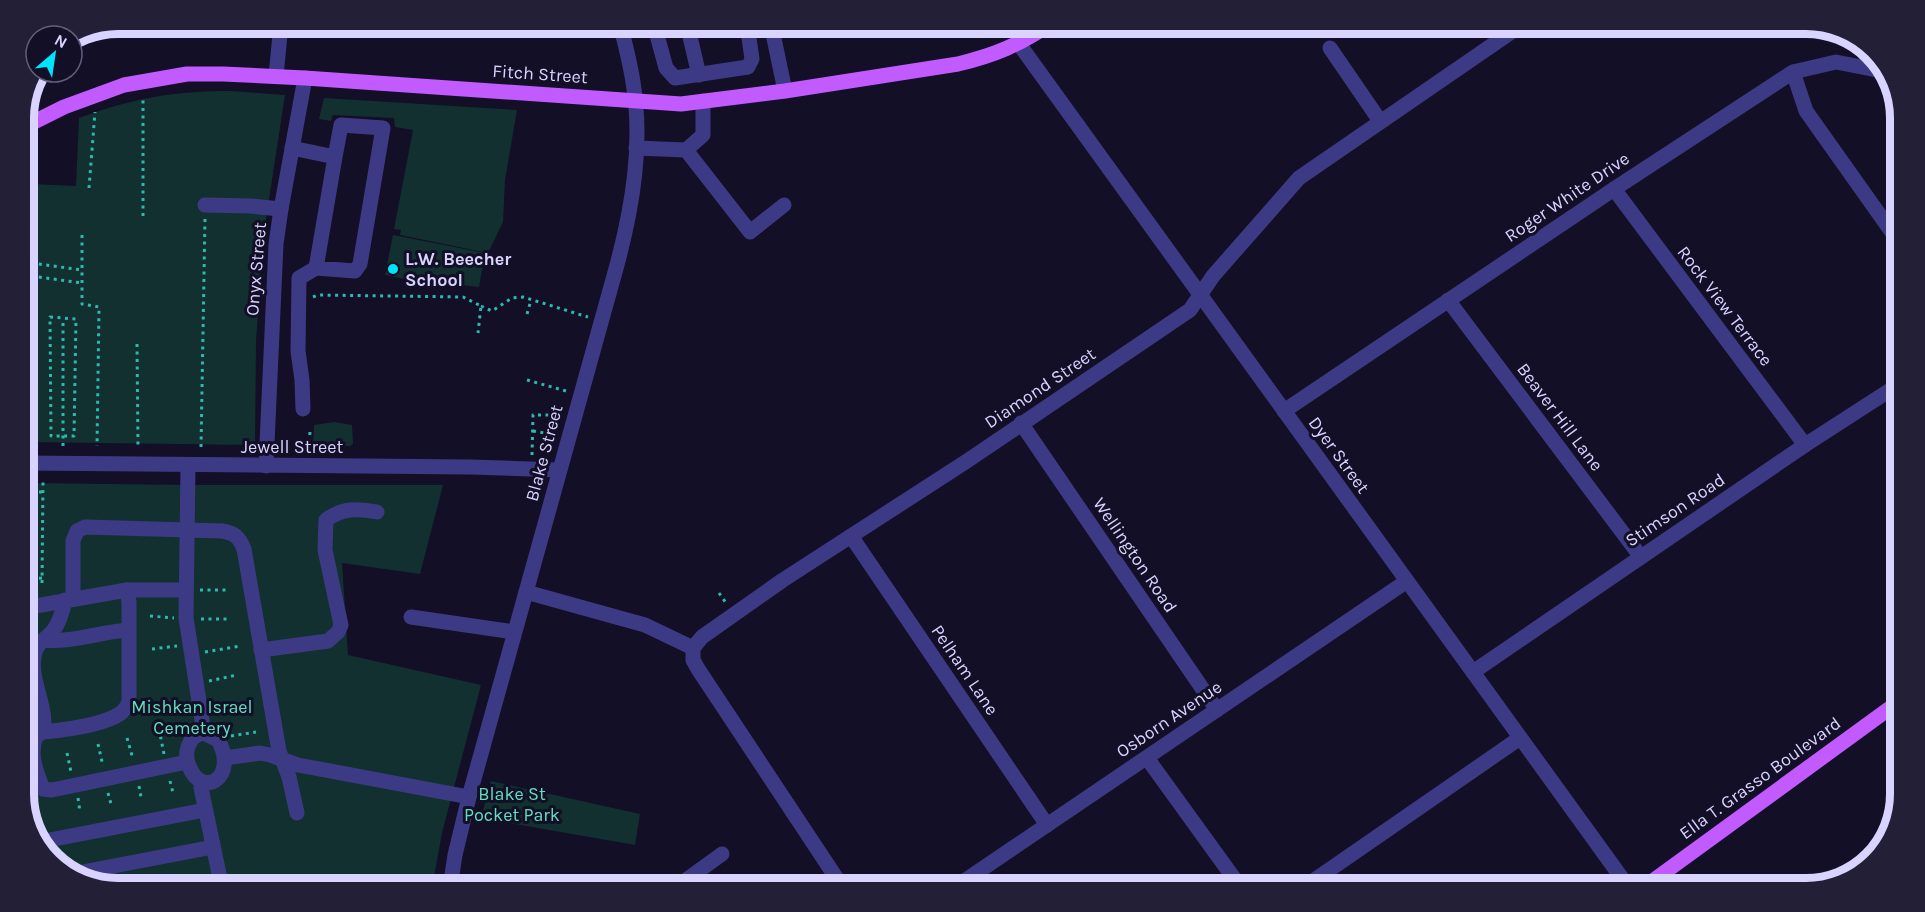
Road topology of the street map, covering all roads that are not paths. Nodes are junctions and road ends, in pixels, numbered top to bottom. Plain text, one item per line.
1 (280, 34) edge
2 (622, 34) edge
3 (657, 34) edge
4 (689, 34) edge
5 (749, 34) edge
6 (773, 34) edge
7 (1034, 34) edge
8 (1508, 34) edge
9 (1019, 44) junction
10 (1330, 48) dead end
11 (1874, 70) edge
12 (1793, 72) junction
13 (699, 75) junction
14 (276, 76) junction
15 (305, 78) junction
16 (785, 92) junction
17 (703, 101) junction
18 (635, 102) junction
19 (1380, 121) junction
20 (35, 122) edge
21 (292, 148) junction
22 (636, 148) junction
23 (686, 150) junction
24 (336, 157) junction
25 (1614, 189) junction
26 (205, 205) road end
27 (784, 205) dead end
28 (281, 209) junction
29 (1890, 229) edge
30 (316, 268) junction
31 (1200, 295) junction
32 (1448, 300) junction
33 (1890, 389) edge
34 (303, 409) dead end
35 (1284, 411) junction
36 (1021, 423) junction
37 (1805, 446) junction
38 (35, 463) edge
39 (188, 465) junction
40 (266, 466) junction
41 (559, 470) junction
42 (377, 512) dead end
43 (187, 531) junction
44 (851, 536) junction
45 (1641, 557) junction
46 (1407, 581) junction
47 (127, 590) junction
48 (186, 590) junction
49 (526, 591) junction
50 (69, 599) junction
51 (35, 606) edge
52 (411, 617) dead end
53 (128, 630) junction
54 (514, 632) junction
55 (35, 645) edge
56 (35, 646) edge
57 (693, 648) junction
58 (261, 650) junction
59 (1473, 672) junction
60 (35, 701) edge
61 (1890, 708) edge
62 (1217, 710) junction
63 (204, 733) junction
64 (35, 734) edge
65 (35, 735) edge
66 (1520, 738) junction
67 (225, 758) junction
68 (1147, 758) junction
69 (281, 760) junction
70 (187, 762) junction
71 (35, 767) edge
72 (202, 782) junction
73 (469, 797) junction
74 (205, 810) junction
75 (297, 813) dead end
76 (1047, 825) junction
77 (49, 840) edge
78 (213, 847) junction
79 (722, 854) dead end
80 (87, 871) edge
81 (219, 878) edge
82 (452, 878) edge
83 (689, 878) edge
84 (836, 878) edge
85 (969, 878) edge
86 (1234, 878) edge
87 (1317, 878) edge
88 (1622, 878) edge
89 (1657, 878) edge

1 - 14 street
2 - 18 street, Blake Street
3 - 13 street
4 - 13 street
5 - 13 street
6 - 16 street
7 - 9 main road, Fitch Street
8 - 19 street, Diamond Street
9 - 16 main road, Fitch Street
9 - 31 street, Dyer Street
10 - 19 street
11 - 12 street, Roger White Drive
12 - 25 street, Roger White Drive
12 - 29 street
14 - 15 main road, Fitch Street
14 - 20 main road, Fitch Street
15 - 18 main road, Fitch Street
15 - 21 street, Onyx Street
16 - 17 main road, Fitch Street
17 - 18 main road, Fitch Street
17 - 23 street
18 - 22 street, Blake Street
19 - 31 street, Diamond Street
21 - 24 street
21 - 28 street, Onyx Street
22 - 23 street
22 - 41 street, Blake Street
23 - 27 street
24 - 30 street
24 - 30 street
25 - 32 street, Roger White Drive
25 - 37 street, Rock View Terrace
26 - 28 street
28 - 40 street, Onyx Street
30 - 34 street
31 - 35 street, Dyer Street
31 - 36 street, Diamond Street
32 - 35 street, Roger White Drive
32 - 45 street, Beaver Hill Lane
33 - 37 street, Stimson Road
35 - 46 street, Dyer Street
36 - 44 street, Diamond Street
36 - 62 street, Wellington Road
37 - 45 street, Stimson Road
38 - 39 street, Jewell Street
39 - 40 street, Jewell Street
39 - 43 street
40 - 41 street, Jewell Street
41 - 49 street, Blake Street
42 - 58 street
43 - 48 street
43 - 50 street
43 - 58 street
44 - 57 street, Diamond Street
44 - 76 street, Pelham Lane
45 - 59 street, Stimson Road
46 - 59 street, Dyer Street
46 - 62 street, Osborn Avenue
47 - 48 street
47 - 50 street
47 - 53 street
48 - 63 street
49 - 54 street, Blake Street
49 - 57 street
50 - 51 street
50 - 55 street
52 - 54 street
53 - 56 street
53 - 65 street
54 - 73 street, Blake Street
57 - 84 street
58 - 69 street
59 - 66 street, Dyer Street
60 - 64 street
61 - 89 main road, Ella T. Grasso Boulevard
62 - 68 street, Osborn Avenue
63 - 67 street
63 - 70 street
66 - 87 street
66 - 88 street, Dyer Street
67 - 69 street
67 - 72 street
68 - 76 street, Osborn Avenue
68 - 86 street
69 - 73 street
69 - 75 street
70 - 71 street
70 - 72 street
72 - 74 street
73 - 82 street, Blake Street
74 - 77 street
74 - 78 street
76 - 85 street, Osborn Avenue
78 - 80 street
78 - 81 street
79 - 83 street

